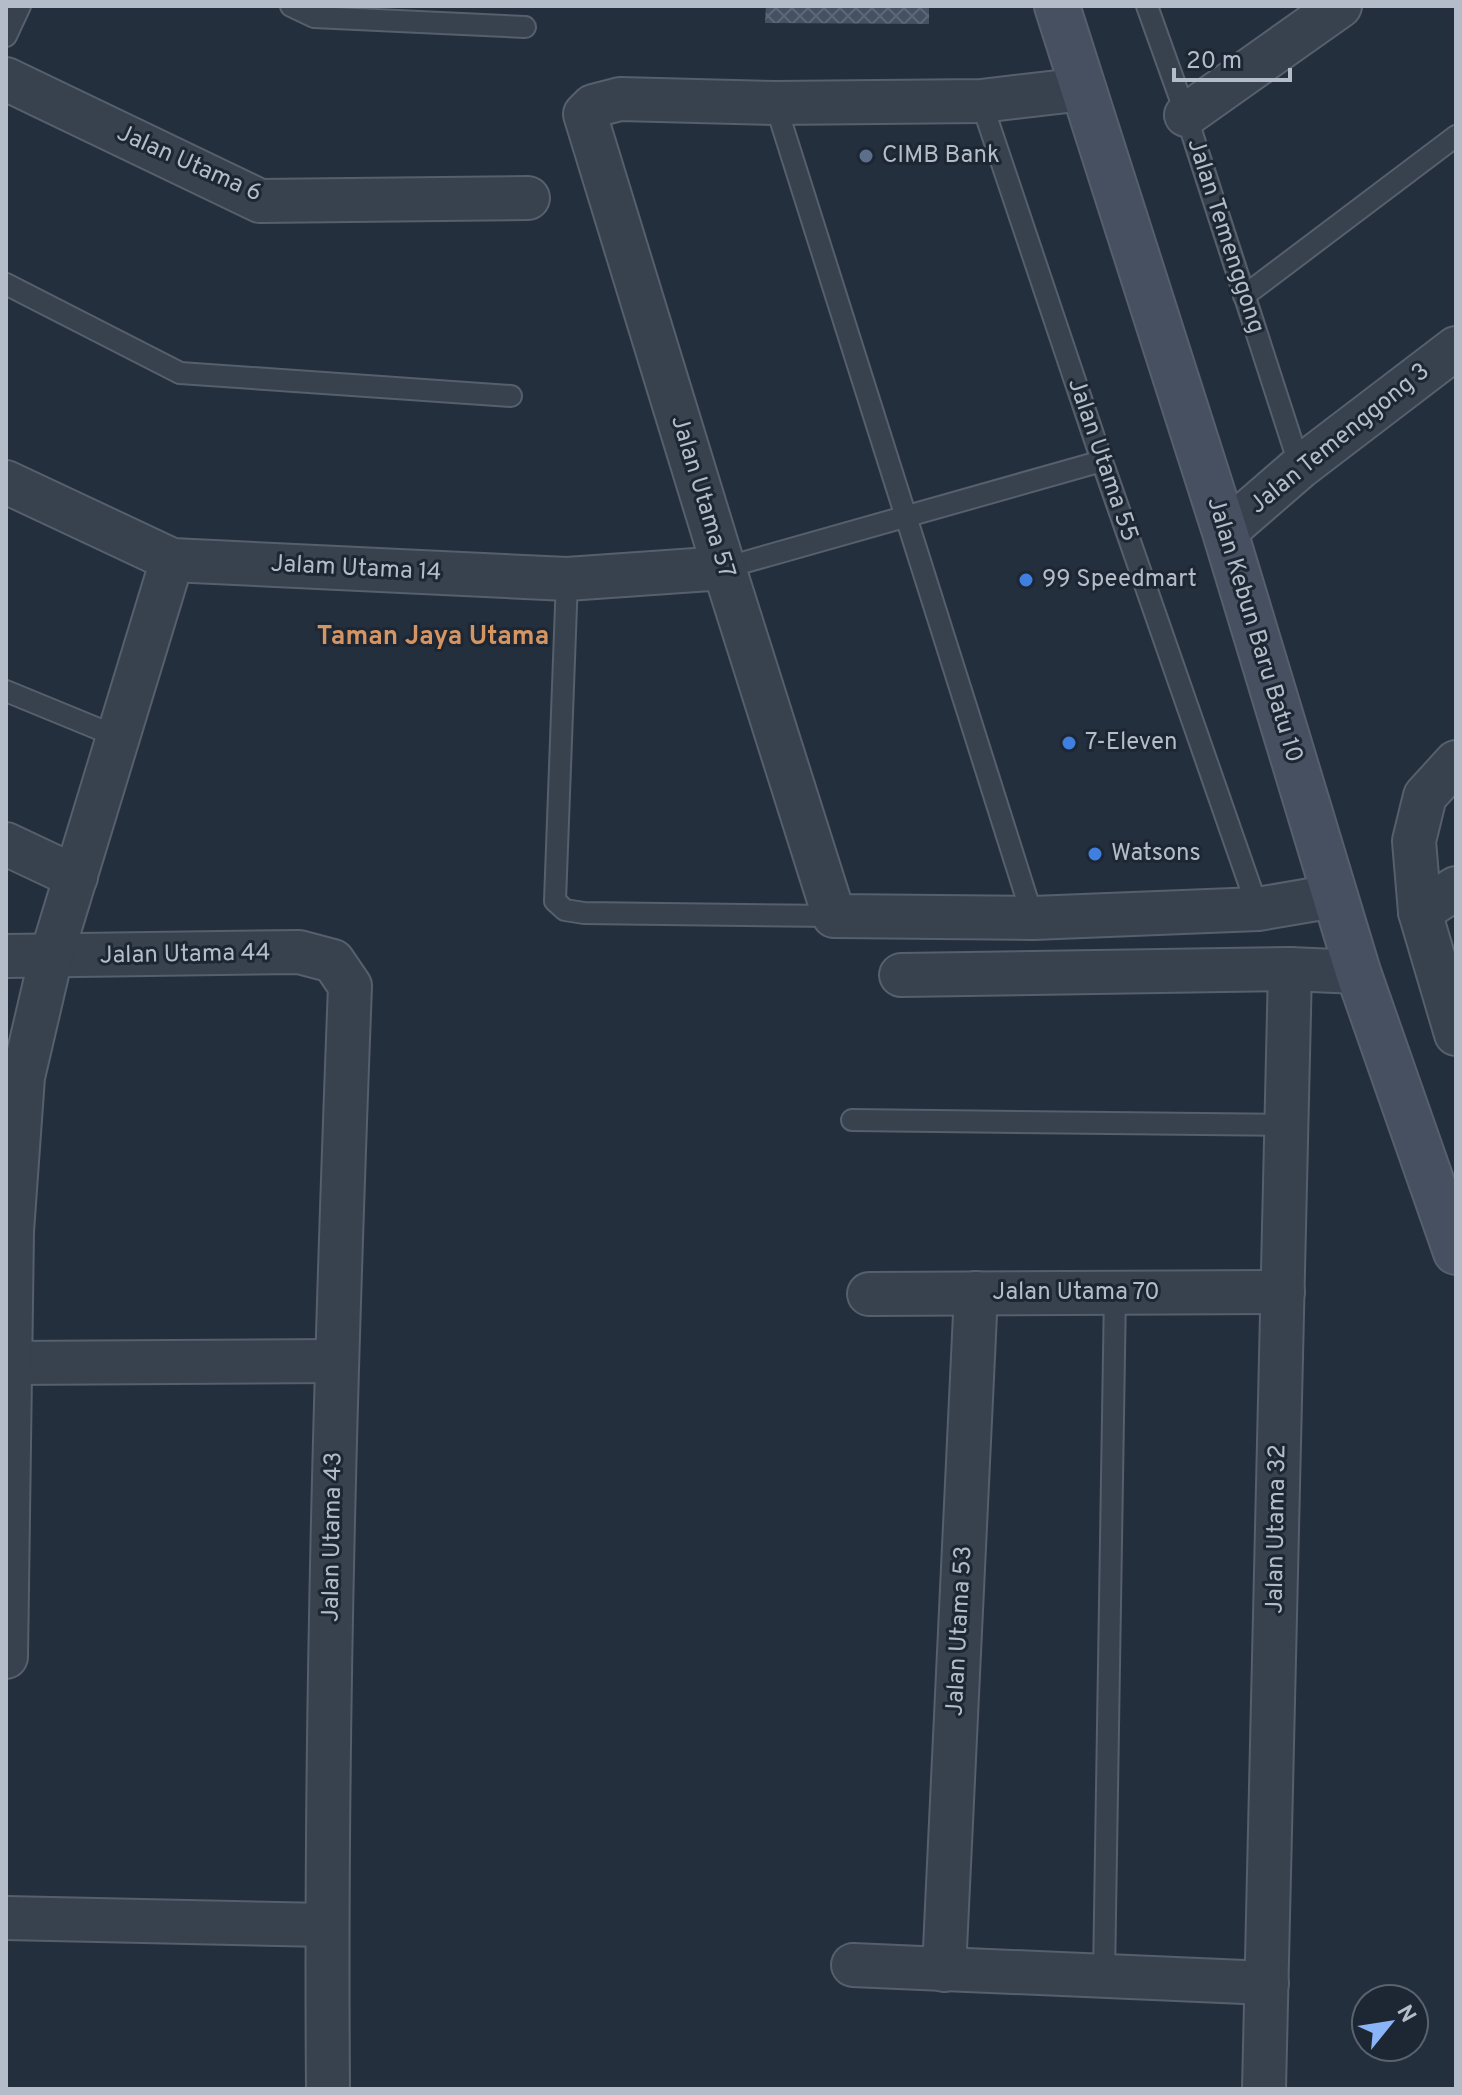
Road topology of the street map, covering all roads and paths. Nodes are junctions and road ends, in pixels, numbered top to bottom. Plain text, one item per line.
1 (20, 6) edge
2 (291, 6) edge
3 (1057, 6) edge
4 (1147, 6) edge
5 (1340, 6) edge
6 (525, 27) dead end
7 (6, 36) edge
8 (6, 79) edge
9 (1084, 89) junction
10 (981, 101) junction
11 (775, 103) junction
12 (1186, 115) junction
13 (1456, 136) edge
14 (528, 198) dead end
15 (6, 284) edge
16 (1244, 296) junction
17 (1456, 348) edge
18 (511, 396) dead end
19 (1102, 461) junction
20 (1300, 467) junction
21 (6, 482) edge
22 (904, 517) junction
23 (1225, 532) junction
24 (172, 560) junction
25 (724, 568) junction
26 (567, 579) junction
27 (6, 691) edge
28 (118, 737) junction
29 (1456, 762) edge
30 (6, 844) edge
31 (76, 877) junction
32 (1456, 888) edge
33 (1334, 896) junction
34 (1258, 909) junction
35 (1420, 912) junction
36 (834, 916) junction
37 (1033, 918) junction
38 (6, 956) edge
39 (51, 957) junction
40 (1290, 969) junction
41 (1358, 972) junction
42 (901, 975) dead end
43 (350, 986) joint
44 (1456, 1034) edge
45 (14, 1077) edge
46 (852, 1120) dead end
47 (1287, 1125) junction
48 (9, 1231) edge
49 (1456, 1252) edge
50 (1115, 1292) junction
51 (1283, 1292) junction
52 (976, 1293) junction
53 (869, 1294) dead end
54 (335, 1361) junction
55 (10, 1363) junction
56 (8, 1433) edge
57 (6, 1593) edge
58 (6, 1657) edge
59 (6, 1918) edge
60 (326, 1925) junction
61 (853, 1965) dead end
62 (944, 1970) junction
63 (1104, 1976) junction
64 (1267, 1983) junction
65 (328, 2089) edge
66 (1264, 2089) edge

1 - 7 lane
2 - 6 lane
3 - 9 street, Jalan Kebun Baru Batu 10
4 - 12 lane, Jalan Temenggong
5 - 12 street
8 - 14 street, Jalan Utama 6
9 - 10 street
9 - 23 street, Jalan Kebun Baru Batu 10
10 - 11 street
10 - 19 lane, Jalan Utama 55
11 - 22 lane
11 - 25 street, Jalan Utama 57
12 - 16 lane, Jalan Temenggong
13 - 16 lane
15 - 18 lane
16 - 20 lane, Jalan Temenggong
17 - 20 street, Jalan Temenggong 3
19 - 22 lane
19 - 34 lane, Jalan Utama 55
20 - 23 street, Jalan Temenggong 3
21 - 24 street, Jalam Utama 14
22 - 25 lane
22 - 37 lane
23 - 33 street, Jalan Kebun Baru Batu 10
24 - 26 street, Jalam Utama 14
24 - 28 street
25 - 26 street, Jalam Utama 14
25 - 36 street, Jalan Utama 57
26 - 36 lane
27 - 28 lane
28 - 31 street
29 - 35 street
30 - 31 street
31 - 39 street
32 - 35 street
33 - 34 street
33 - 41 street, Jalan Kebun Baru Batu 10
34 - 37 street
35 - 44 street
36 - 37 street
38 - 39 street, Jalan Utama 44
39 - 43 street, Jalan Utama 44
39 - 45 street
40 - 41 street
40 - 42 street
40 - 47 street, Jalan Utama 32
41 - 49 street, Jalan Kebun Baru Batu 10
43 - 54 street, Jalan Utama 43
45 - 48 street
46 - 47 lane
47 - 51 street, Jalan Utama 32
48 - 55 street
50 - 51 street, Jalan Utama 70
50 - 52 street, Jalan Utama 70
50 - 63 lane
51 - 64 street, Jalan Utama 32
52 - 53 street, Jalan Utama 70
52 - 62 street, Jalan Utama 53
54 - 55 street
54 - 60 street, Jalan Utama 43
55 - 56 street
56 - 57 street
57 - 58 street
59 - 60 street
60 - 65 street, Jalan Utama 43
61 - 62 street
62 - 63 street
63 - 64 street
64 - 66 street, Jalan Utama 32

